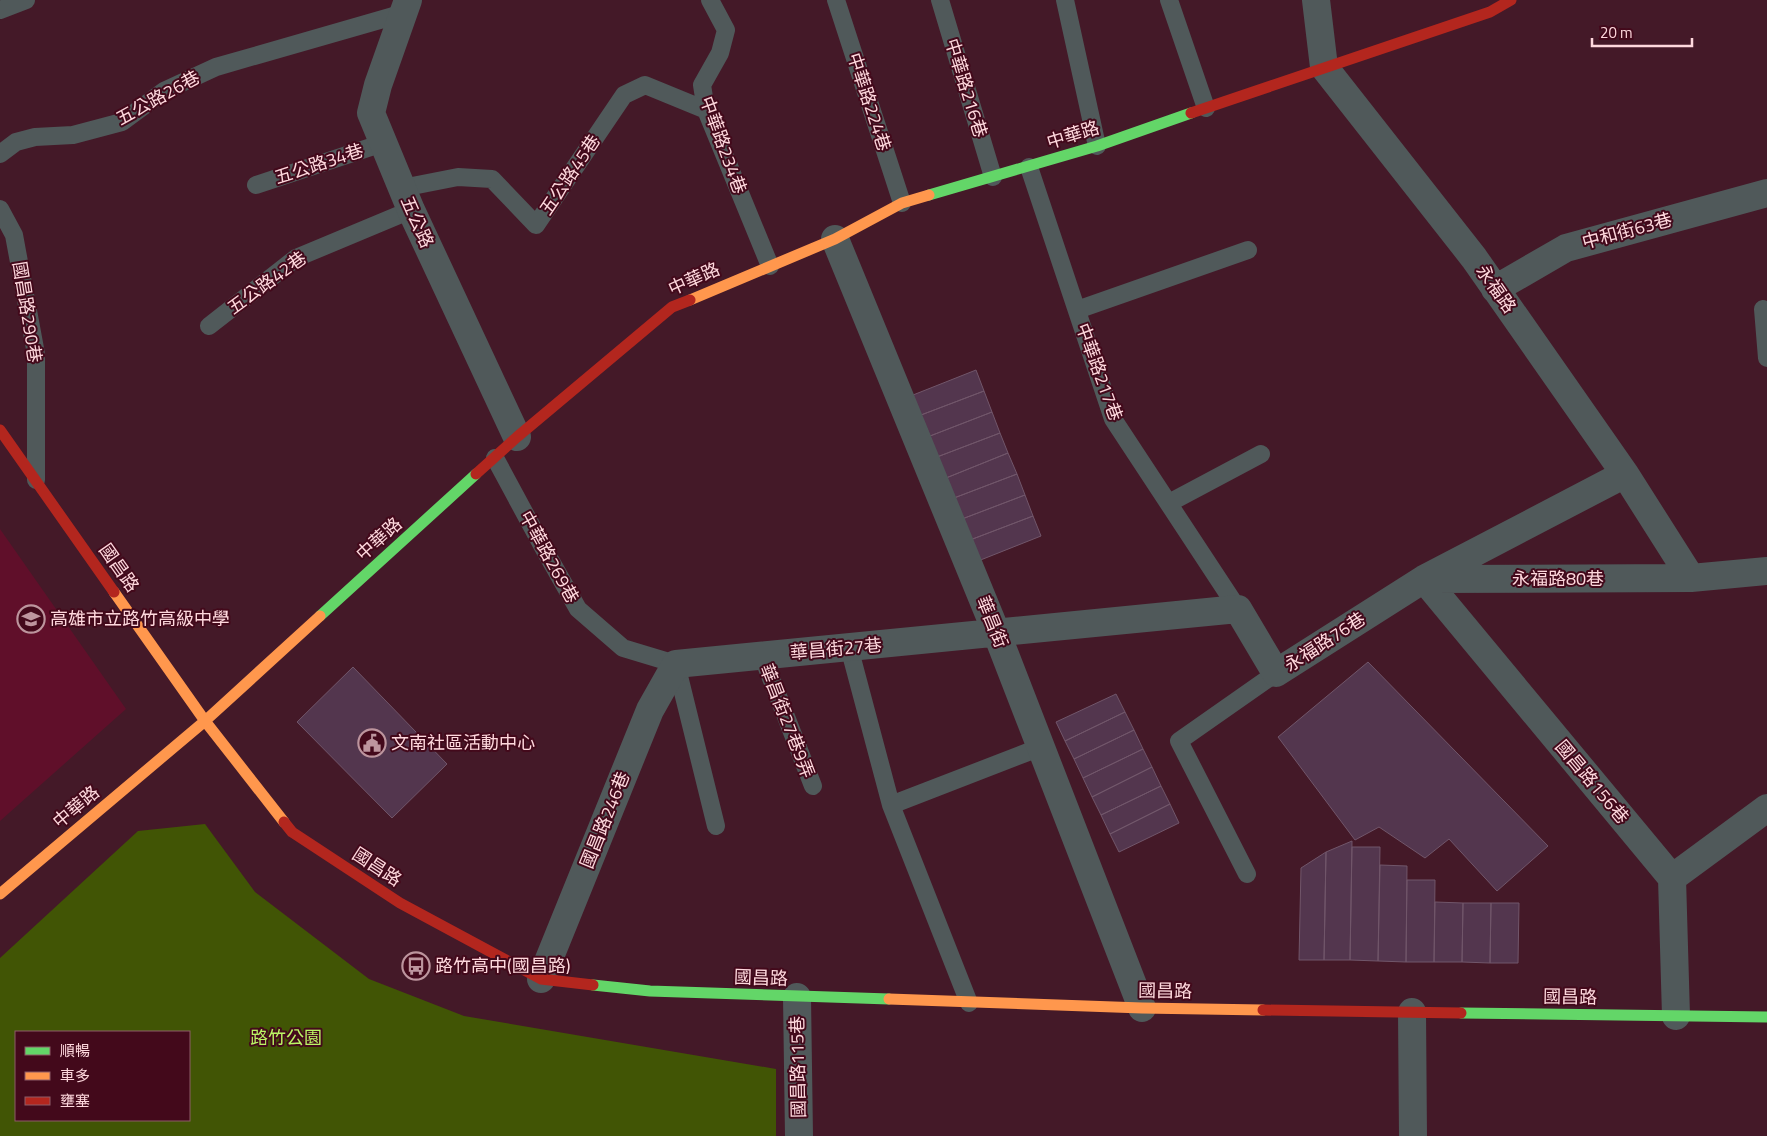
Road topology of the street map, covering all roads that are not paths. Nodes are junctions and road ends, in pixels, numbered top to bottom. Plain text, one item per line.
1 (26, 0) edge
2 (710, 0) edge
3 (836, 0) edge
4 (940, 0) edge
5 (1065, 0) edge
6 (1170, 0) edge
7 (1316, 0) edge
8 (1511, 0) edge
9 (406, 7) edge
10 (0, 10) edge
11 (1324, 67) junction
12 (1206, 108) junction
13 (706, 110) junction
14 (382, 143) junction
15 (1097, 146) junction
16 (0, 154) edge
17 (1029, 167) junction
18 (993, 177) junction
19 (256, 184) dead end
20 (1767, 193) edge
21 (406, 199) junction
22 (902, 203) junction
23 (0, 209) edge
24 (835, 239) junction
25 (1248, 250) dead end
26 (770, 266) junction
27 (1495, 289) junction
28 (1763, 309) dead end
29 (1077, 310) junction
30 (209, 326) dead end
31 (1767, 358) edge
32 (0, 430) edge
33 (517, 437) junction
34 (1261, 454) dead end
35 (495, 458) junction
36 (1625, 474) junction
37 (36, 480) junction
38 (1169, 503) junction
39 (1767, 571) edge
40 (1691, 578) junction
41 (1424, 579) junction
42 (1238, 609) junction
43 (997, 634) junction
44 (849, 647) junction
45 (762, 655) junction
46 (676, 664) junction
47 (1276, 673) junction
48 (205, 721) junction
49 (1041, 747) junction
50 (813, 786) dead end
51 (891, 805) junction
52 (1767, 808) edge
53 (716, 826) dead end
54 (1247, 874) dead end
55 (1672, 878) junction
56 (0, 894) edge
57 (541, 980) junction
58 (797, 997) junction
59 (969, 1002) junction
60 (1142, 1008) junction
61 (1412, 1012) junction
62 (1676, 1016) junction
63 (1767, 1017) edge
64 (800, 1136) edge
65 (1413, 1136) edge

1 - 10 lane
2 - 13 lane, 中華路234巷
3 - 22 lane, 中華路224巷
4 - 18 lane, 中華路216巷
5 - 15 lane
6 - 12 lane
7 - 11 street
8 - 11 street, 中華路
9 - 14 street, 五公路
9 - 16 lane, 五公路26巷
11 - 12 street, 中華路
11 - 27 street, 永福路
12 - 15 street, 中華路
13 - 21 lane, 五公路45巷
13 - 26 lane, 中華路234巷
14 - 19 lane, 五公路34巷
14 - 21 street, 五公路
15 - 17 street, 中華路
17 - 18 street, 中華路
17 - 29 lane, 中華路217巷
18 - 22 street, 中華路
20 - 27 street, 中和街63巷
21 - 30 lane, 五公路42巷
21 - 33 street, 五公路
22 - 24 street, 中華路
23 - 37 lane, 國昌路290巷
24 - 26 street, 中華路
24 - 43 street, 華昌街
25 - 29 lane
26 - 33 street, 中華路
27 - 36 street, 永福路
28 - 31 lane
29 - 38 lane, 中華路217巷
32 - 37 street, 國昌路
33 - 35 street, 中華路
34 - 38 lane
35 - 46 lane, 中華路269巷
35 - 48 street, 中華路
36 - 40 street, 永福路
36 - 41 street, 永福路76巷
37 - 48 street, 國昌路
38 - 42 lane, 中華路217巷
39 - 40 street, 永福路80巷
40 - 41 street, 永福路80巷
41 - 47 street, 永福路76巷
41 - 55 street, 國昌路156巷
42 - 43 street
42 - 47 street, 永福路76巷
43 - 44 street, 華昌街27巷
43 - 49 street, 華昌街
44 - 45 street, 華昌街27巷
44 - 51 lane
45 - 46 street, 華昌街27巷
45 - 50 lane, 華昌街27巷9弄
46 - 53 lane
46 - 57 street, 國昌路246巷
47 - 54 lane
48 - 56 street, 中華路
48 - 57 street, 國昌路
49 - 51 lane
49 - 60 street, 華昌街
51 - 59 lane
52 - 55 street
55 - 62 street
57 - 58 street, 國昌路
58 - 59 street, 國昌路
58 - 64 street, 國昌路115巷
59 - 60 street, 國昌路
60 - 61 street, 國昌路
61 - 62 street, 國昌路
61 - 65 street
62 - 63 street, 國昌路

